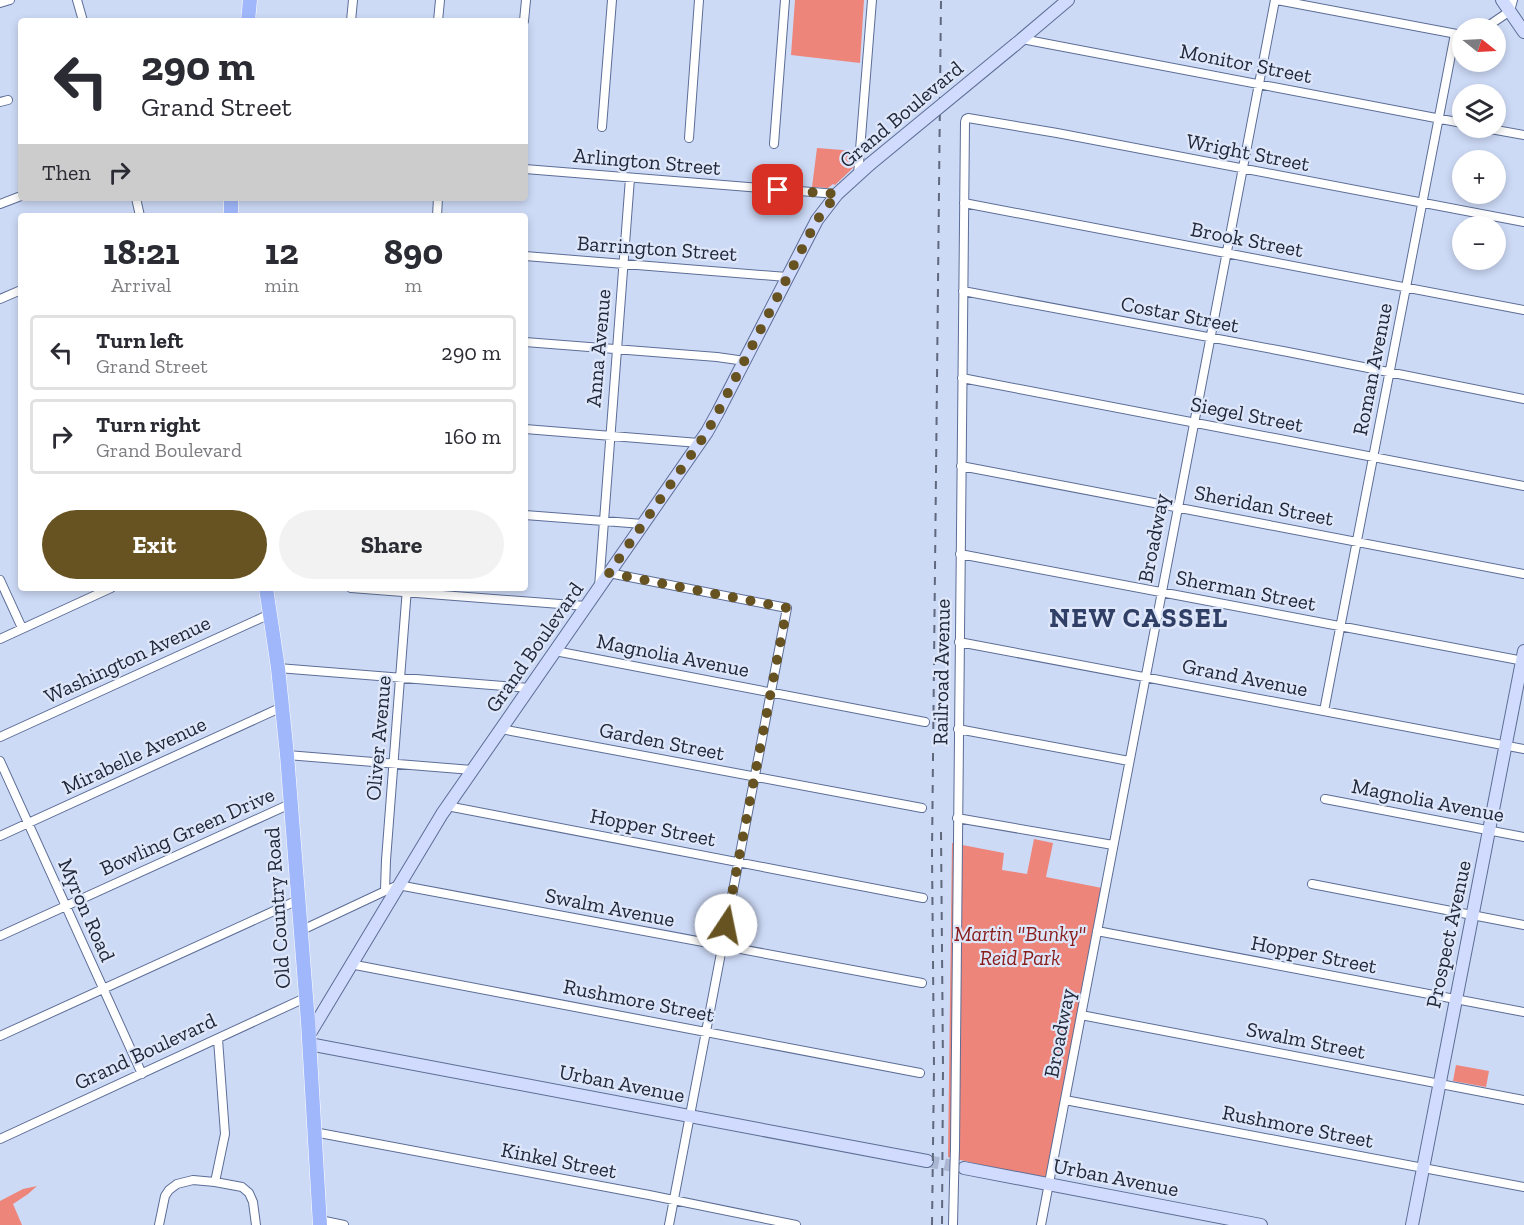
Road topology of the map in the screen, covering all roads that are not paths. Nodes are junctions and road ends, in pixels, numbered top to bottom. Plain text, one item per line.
1 (10, 0) edge
2 (77, 0) edge
3 (250, 0) edge
4 (353, 0) edge
5 (440, 0) edge
6 (526, 0) edge
7 (612, 0) edge
8 (699, 0) edge
9 (785, 0) edge
10 (872, 0) edge
11 (1068, 0) edge
12 (1276, 0) edge
13 (1502, 0) edge
14 (0, 3) edge
15 (1512, 6) edge
16 (82, 18) edge
17 (248, 18) edge
18 (351, 18) edge
19 (438, 18) edge
20 (524, 18) edge
21 (1497, 18) edge
22 (1524, 32) edge
23 (1452, 33) edge
24 (1019, 42) junction
25 (1452, 62) edge
26 (1259, 84) junction
27 (1438, 118) junction
28 (966, 119) joint
29 (1452, 121) edge
30 (602, 127) dead end
31 (1506, 132) edge
32 (1524, 135) edge
33 (689, 138) dead end
34 (774, 144) dead end
35 (528, 169) edge
36 (1243, 169) junction
37 (858, 175) junction
38 (630, 178) junction
39 (837, 194) junction
40 (18, 197) edge
41 (964, 203) junction
42 (1422, 203) junction
43 (0, 204) edge
44 (1524, 222) edge
45 (1226, 252) junction
46 (528, 256) edge
47 (623, 264) junction
48 (787, 277) junction
49 (1406, 287) junction
50 (18, 291) edge
51 (963, 291) junction
52 (0, 298) edge
53 (1524, 310) edge
54 (1210, 338) junction
55 (528, 342) edge
56 (616, 350) junction
57 (744, 361) junction
58 (1390, 373) junction
59 (962, 378) junction
60 (1524, 399) edge
61 (1194, 423) junction
62 (528, 429) edge
63 (610, 436) junction
64 (699, 443) junction
65 (1373, 457) junction
66 (961, 466) junction
67 (1524, 486) edge
68 (1178, 507) junction
69 (528, 515) edge
70 (603, 521) junction
71 (643, 524) junction
72 (1357, 542) junction
73 (960, 554) junction
74 (609, 573) junction
75 (1524, 574) edge
76 (0, 580) edge
77 (598, 589) junction
78 (267, 591) edge
79 (407, 591) edge
80 (418, 591) edge
81 (1162, 592) junction
82 (88, 593) edge
83 (586, 606) junction
84 (270, 614) junction
85 (1341, 626) junction
86 (22, 628) junction
87 (0, 639) edge
88 (959, 642) junction
89 (555, 651) junction
90 (1523, 658) edge
91 (278, 668) junction
92 (1145, 677) junction
93 (400, 678) junction
94 (529, 688) junction
95 (770, 692) junction
96 (282, 707) junction
97 (1324, 711) junction
98 (925, 722) dead end
99 (501, 729) junction
100 (958, 729) junction
101 (0, 737) edge
102 (1506, 746) junction
103 (1524, 749) edge
104 (287, 756) junction
105 (1129, 761) junction
106 (0, 762) edge
107 (394, 764) junction
108 (472, 770) junction
109 (754, 777) junction
110 (1325, 799) dead end
111 (290, 804) junction
112 (447, 806) junction
113 (922, 808) dead end
114 (957, 818) junction
115 (28, 823) junction
116 (1490, 830) junction
117 (0, 836) edge
118 (1524, 837) edge
119 (1113, 845) junction
120 (738, 862) junction
121 (1312, 884) dead end
122 (398, 885) junction
123 (385, 890) junction
124 (923, 898) dead end
125 (298, 900) junction
126 (66, 906) junction
127 (1471, 915) junction
128 (1524, 924) edge
129 (300, 931) junction
130 (1097, 931) junction
131 (0, 936) edge
132 (722, 947) junction
133 (350, 964) junction
134 (922, 983) dead end
135 (104, 989) junction
136 (305, 998) junction
137 (1455, 999) junction
138 (1524, 1012) edge
139 (1081, 1015) junction
140 (706, 1031) junction
141 (0, 1036) edge
142 (218, 1039) junction
143 (309, 1039) junction
144 (920, 1073) dead end
145 (142, 1074) junction
146 (1439, 1084) junction
147 (1065, 1100) junction
148 (1524, 1100) edge
149 (690, 1116) junction
150 (314, 1132) junction
151 (0, 1138) edge
152 (927, 1161) tunnel mouth
153 (964, 1168) tunnel mouth
154 (1422, 1168) junction
155 (215, 1182) junction
156 (1048, 1184) junction
157 (1524, 1187) edge
158 (673, 1201) junction
159 (320, 1223) edge
160 (159, 1225) edge
161 (256, 1225) edge
162 (344, 1225) edge
163 (669, 1225) edge
164 (796, 1225) edge
165 (953, 1225) edge
166 (1041, 1225) edge
167 (1261, 1225) edge
168 (1412, 1225) edge

1 - 14 street
2 - 16 street
3 - 17 main road
4 - 18 street
5 - 19 street
6 - 20 street
7 - 30 street
8 - 33 street
9 - 34 street
10 - 37 street
11 - 24 street, Grand Boulevard
12 - 23 street
12 - 26 street, Broadway
13 - 15 street
15 - 21 street
15 - 22 street
24 - 26 street, Monitor Street
24 - 37 street, Grand Boulevard, bridge
25 - 27 street, Roman Avenue
26 - 27 street, Monitor Street
26 - 36 street, Broadway
27 - 29 street, Monitor Street
27 - 42 street, Roman Avenue
28 - 36 street, Wright Street
28 - 41 street, Railroad Avenue
31 - 32 street
35 - 38 street, Arlington Street
36 - 42 street, Wright Street
36 - 45 street, Broadway
37 - 39 street, Grand Boulevard
38 - 39 street, Arlington Street
38 - 47 street, Anna Avenue
39 - 48 street, Grand Boulevard
40 - 43 street
41 - 45 street, Brook Street
41 - 51 street, Railroad Avenue
42 - 44 street, Wright Street
42 - 49 street, Roman Avenue
45 - 49 street, Brook Street
45 - 54 street, Broadway
46 - 47 street, Barrington Street
47 - 48 street, Barrington Street
47 - 56 street, Anna Avenue
48 - 57 street, Grand Boulevard
49 - 53 street, Brook Street
49 - 58 street, Roman Avenue
50 - 52 street
51 - 54 street, Costar Street
51 - 59 street, Railroad Avenue
54 - 58 street, Costar Street
54 - 61 street, Broadway
55 - 56 street
56 - 57 street
56 - 63 street, Anna Avenue
57 - 64 street, Grand Boulevard
58 - 60 street, Costar Street
58 - 65 street, Roman Avenue
59 - 61 street, Siegel Street
59 - 66 street, Railroad Avenue
61 - 65 street, Siegel Street
61 - 68 street, Broadway
62 - 63 street
63 - 64 street
63 - 70 street, Anna Avenue
64 - 71 street, Grand Boulevard
65 - 67 street, Siegel Street
65 - 72 street, Roman Avenue
66 - 68 street, Sheridan Street
66 - 73 street, Railroad Avenue
68 - 72 street, Sheridan Street
68 - 81 street, Broadway
69 - 70 street
70 - 71 street
70 - 77 street, Anna Avenue
71 - 74 street, Grand Boulevard
72 - 75 street, Sheridan Street
72 - 85 street, Roman Avenue
73 - 81 street, Sherman Street
73 - 88 street, Railroad Avenue
74 - 77 street, Grand Boulevard
74 - 95 street
76 - 86 street
77 - 83 street, Grand Boulevard
78 - 84 main road, Old Country Road
79 - 93 street, Oliver Avenue
80 - 83 street
81 - 85 street, Sherman Street
81 - 92 street, Broadway
82 - 86 street
83 - 89 street, Grand Boulevard
84 - 91 main road, Old Country Road
84 - 101 street, Washington Avenue
85 - 90 street, Sherman Street
85 - 97 street, Roman Avenue
86 - 87 street
88 - 92 street, Grand Avenue
88 - 100 street, Railroad Avenue
89 - 94 street, Grand Boulevard
89 - 95 street, Magnolia Avenue
90 - 102 street, Prospect Avenue
91 - 93 street
91 - 96 main road, Old Country Road
92 - 97 street, Grand Avenue
92 - 105 street, Broadway
93 - 94 street
93 - 107 street, Oliver Avenue
94 - 99 street, Grand Boulevard
95 - 98 street, Magnolia Avenue
95 - 109 street
96 - 104 main road, Old Country Road
96 - 115 street, Mirabelle Avenue
97 - 102 street, Grand Avenue
99 - 108 street, Grand Boulevard
99 - 109 street, Garden Street
100 - 105 street
100 - 114 street, Railroad Avenue
102 - 103 street, Grand Avenue
102 - 116 street, Prospect Avenue
104 - 107 street
104 - 111 main road, Old Country Road
105 - 119 street, Broadway
106 - 115 street, Myron Road
107 - 108 street
107 - 123 street, Oliver Avenue
108 - 112 street, Grand Boulevard
109 - 113 street, Garden Street
109 - 120 street
110 - 116 street, Magnolia Avenue
111 - 125 main road, Old Country Road
111 - 126 street, Bowling Green Drive
112 - 120 street, Hopper Street
112 - 122 street, Grand Boulevard
114 - 119 street
114 - 165 street, Railroad Avenue, bridge
115 - 117 street, Mirabelle Avenue
115 - 126 street, Myron Road
116 - 118 street, Magnolia Avenue
116 - 127 street, Prospect Avenue
119 - 130 street, Broadway
120 - 124 street, Hopper Street
120 - 132 street
121 - 127 street
122 - 123 street
122 - 132 street, Swalm Avenue
122 - 133 street, Grand Boulevard
123 - 129 street
125 - 129 main road, Old Country Road
125 - 135 street
126 - 131 street, Bowling Green Drive
126 - 135 street, Myron Road
127 - 128 street
127 - 137 street, Prospect Avenue
129 - 136 main road, Old Country Road
130 - 137 street, Hopper Street
130 - 139 street, Broadway
132 - 134 street, Swalm Avenue
132 - 140 street
133 - 140 street, Rushmore Street
133 - 143 street, Grand Boulevard
135 - 141 street
135 - 145 street, Myron Road
136 - 142 street, Grand Boulevard
136 - 143 main road, Old Country Road
137 - 138 street, Hopper Street
137 - 146 street, Prospect Avenue
139 - 146 street, Swalm Street
139 - 147 street, Broadway
140 - 144 street, Rushmore Street
140 - 149 street
142 - 145 street, Grand Boulevard
142 - 155 street
143 - 149 street, Urban Avenue
143 - 150 main road, Old Country Road
145 - 151 street, Grand Boulevard
146 - 148 street, Swalm Street
146 - 154 street, Prospect Avenue
147 - 154 street, Rushmore Street
147 - 156 street, Broadway
149 - 152 street, Urban Avenue
149 - 158 street
150 - 158 street, Kinkel Street
150 - 159 main road, Old Country Road
153 - 156 street, Urban Avenue
154 - 157 street, Rushmore Street
154 - 168 street, Prospect Avenue
155 - 160 street
155 - 161 street
156 - 166 street, Broadway
156 - 167 street, Urban Avenue
158 - 163 street
158 - 164 street, Kinkel Street
159 - 162 street

